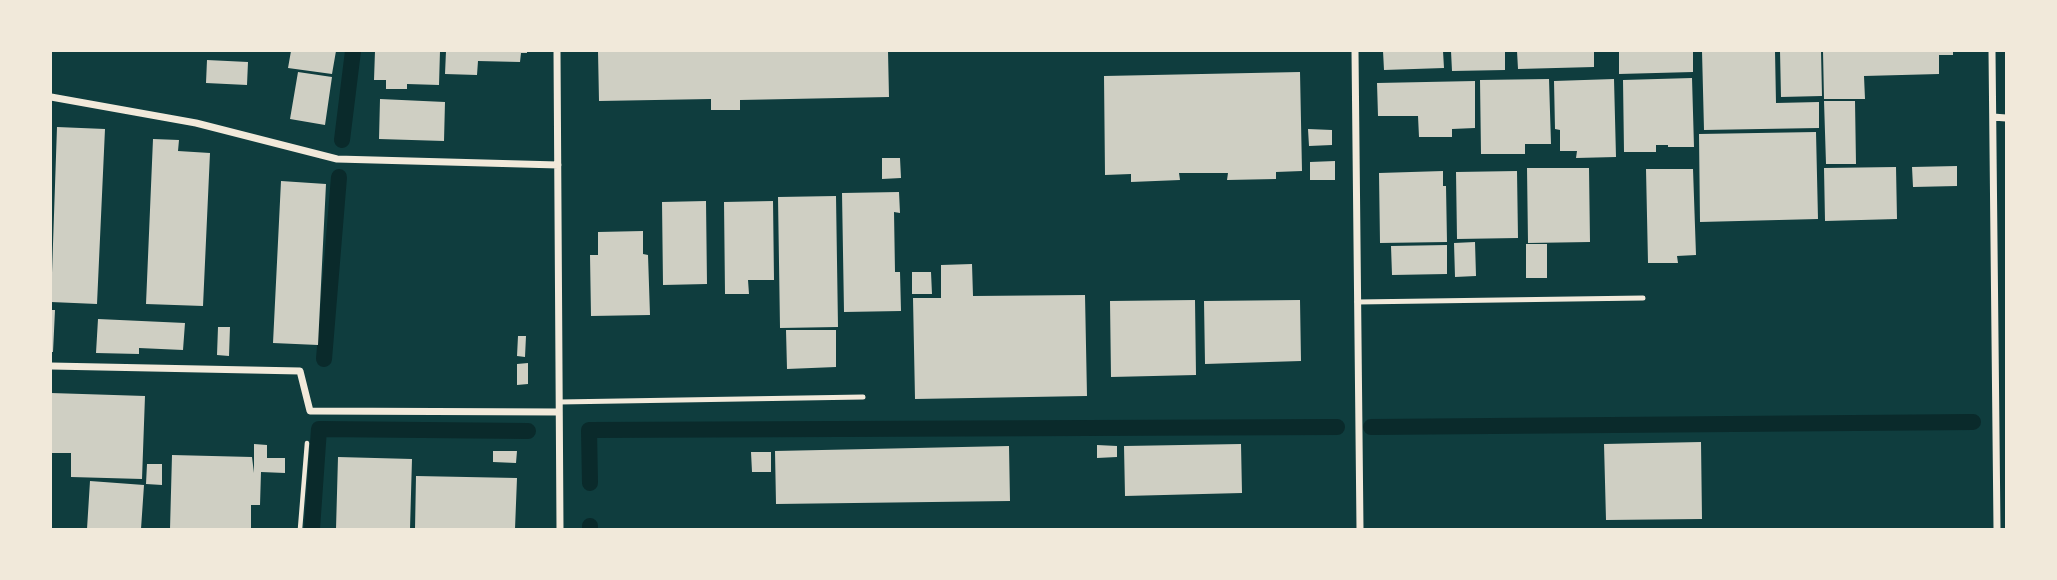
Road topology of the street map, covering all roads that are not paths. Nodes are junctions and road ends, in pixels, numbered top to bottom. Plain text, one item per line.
1 (557, 51) edge
2 (1355, 51) edge
3 (1993, 51) edge
4 (51, 97) edge
5 (1993, 117) junction
6 (2006, 118) edge
7 (558, 165) junction
8 (1643, 298) dead end
9 (1357, 302) junction
10 (51, 366) edge
11 (863, 397) dead end
12 (559, 402) junction
13 (559, 412) junction
14 (560, 529) edge
15 (1360, 529) edge
16 (1997, 529) edge

1 - 7 street
2 - 9 street
3 - 5 street
4 - 7 street
5 - 6 street
5 - 16 street
7 - 12 street
8 - 9 lane
9 - 15 street
10 - 13 street
11 - 12 lane
12 - 13 street
13 - 14 street

